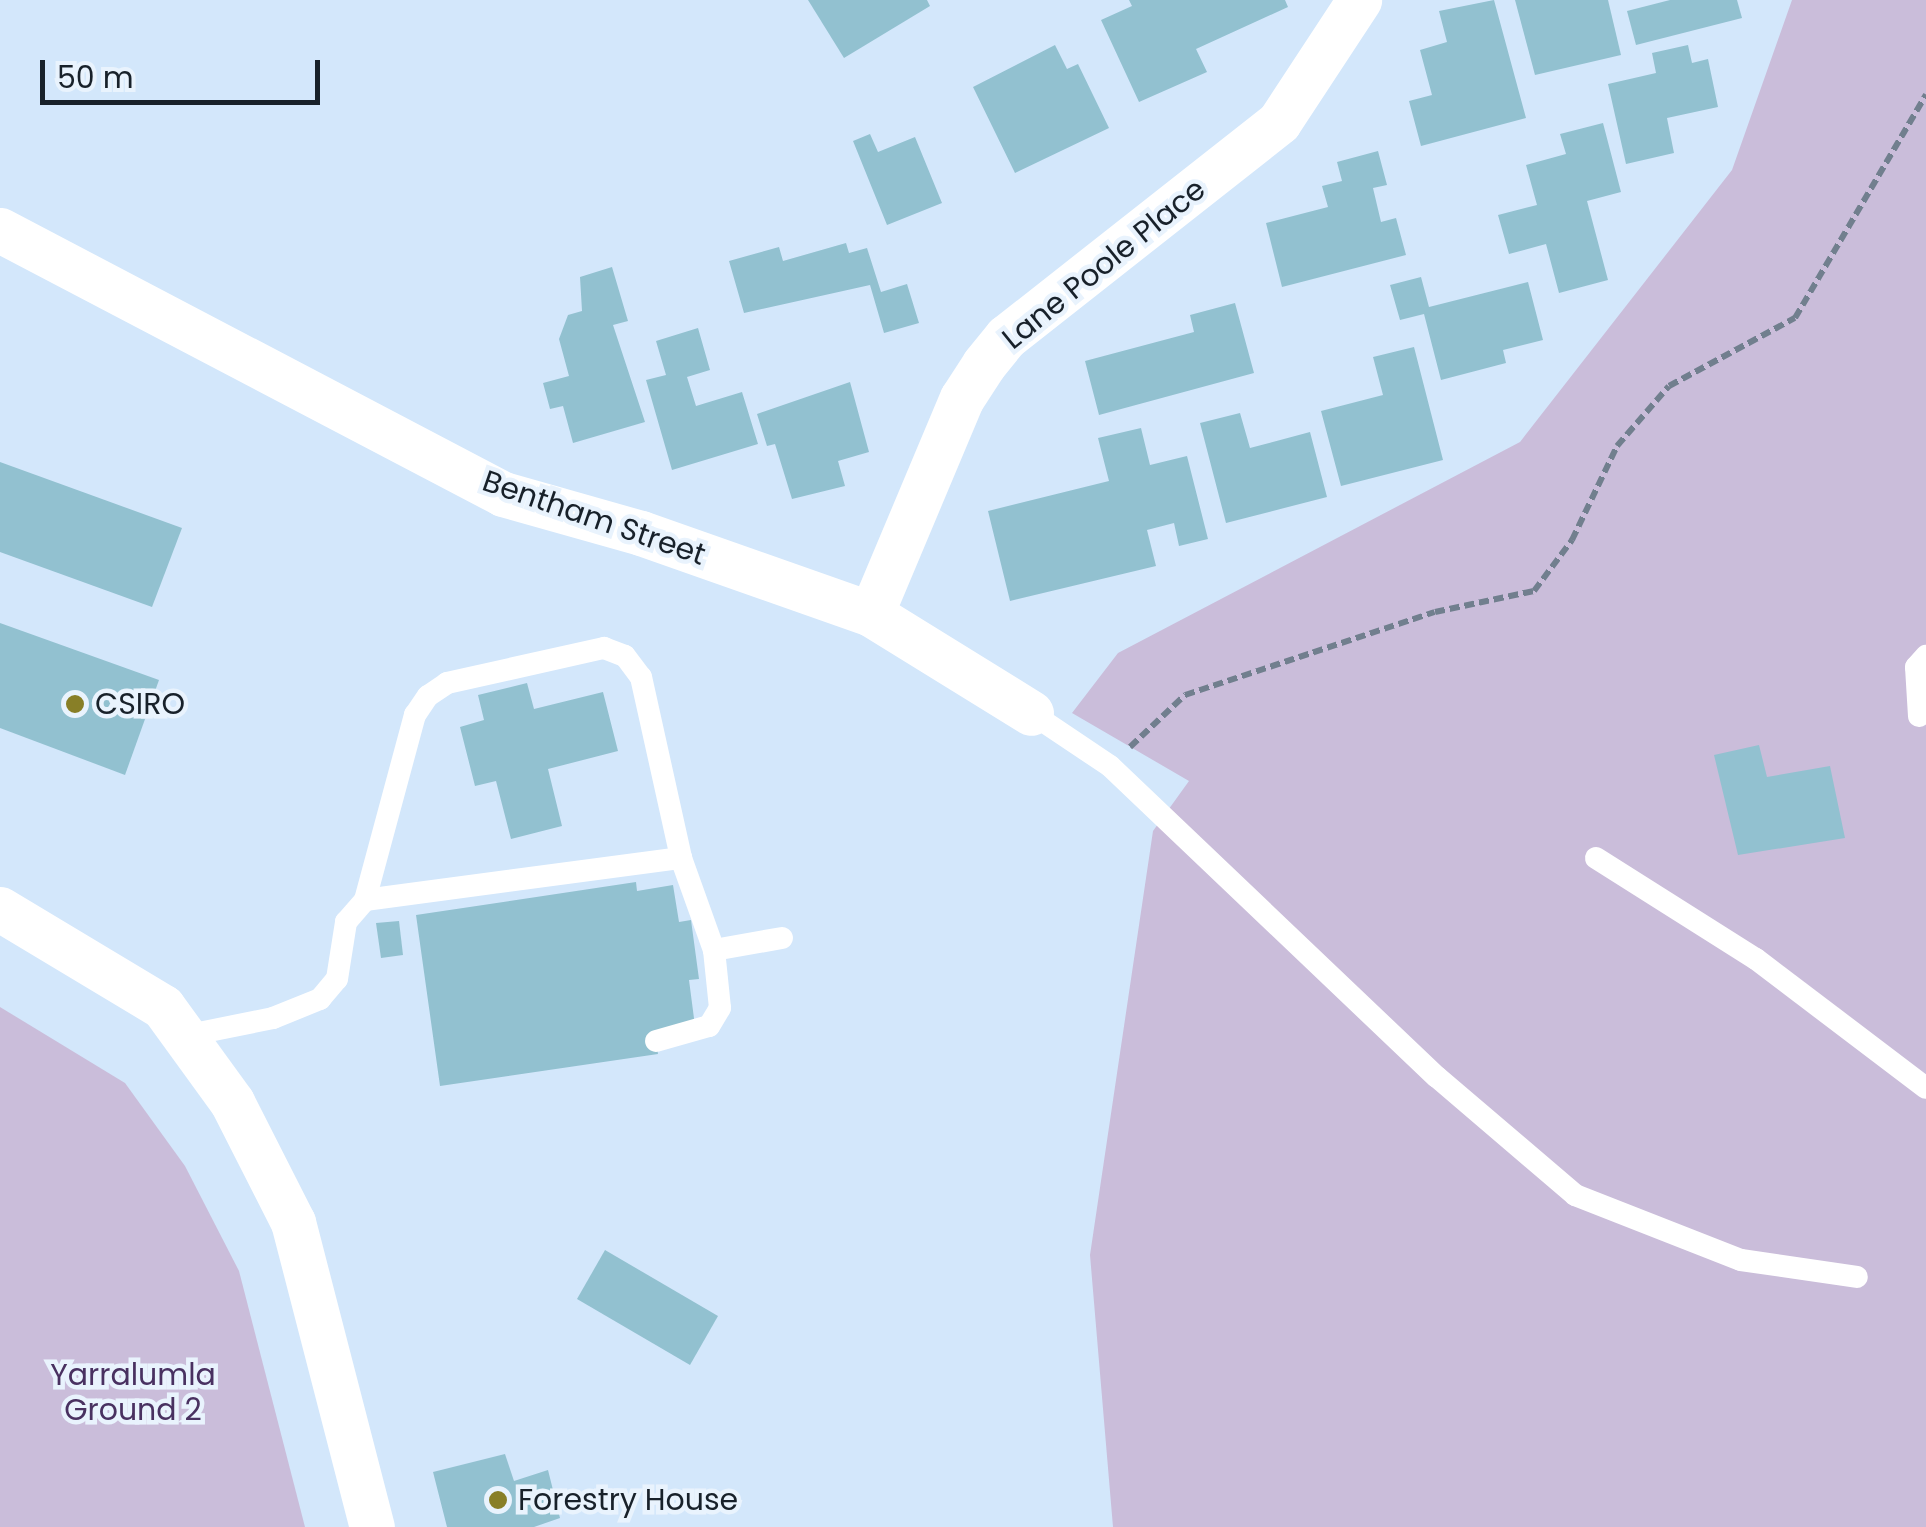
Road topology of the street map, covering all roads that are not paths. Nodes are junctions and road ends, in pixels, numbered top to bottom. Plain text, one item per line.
1 (1359, 0) edge
2 (0, 230) edge
3 (871, 614) junction
4 (1926, 656) edge
5 (1031, 713) joint
6 (1922, 720) edge
7 (681, 858) junction
8 (1596, 858) dead end
9 (365, 900) junction
10 (0, 909) edge
11 (782, 938) dead end
12 (714, 950) junction
13 (184, 1036) junction
14 (656, 1042) dead end
15 (1926, 1088) edge
16 (1857, 1277) dead end
17 (372, 1527) edge

1 - 3 street, Lane Poole Place
2 - 3 street, Bentham Street
3 - 5 street, Bentham Street
4 - 6 lane
5 - 16 lane
7 - 9 lane
7 - 9 lane
7 - 12 lane
8 - 15 lane
9 - 13 lane
10 - 13 street
11 - 12 lane
12 - 14 lane
13 - 17 street

